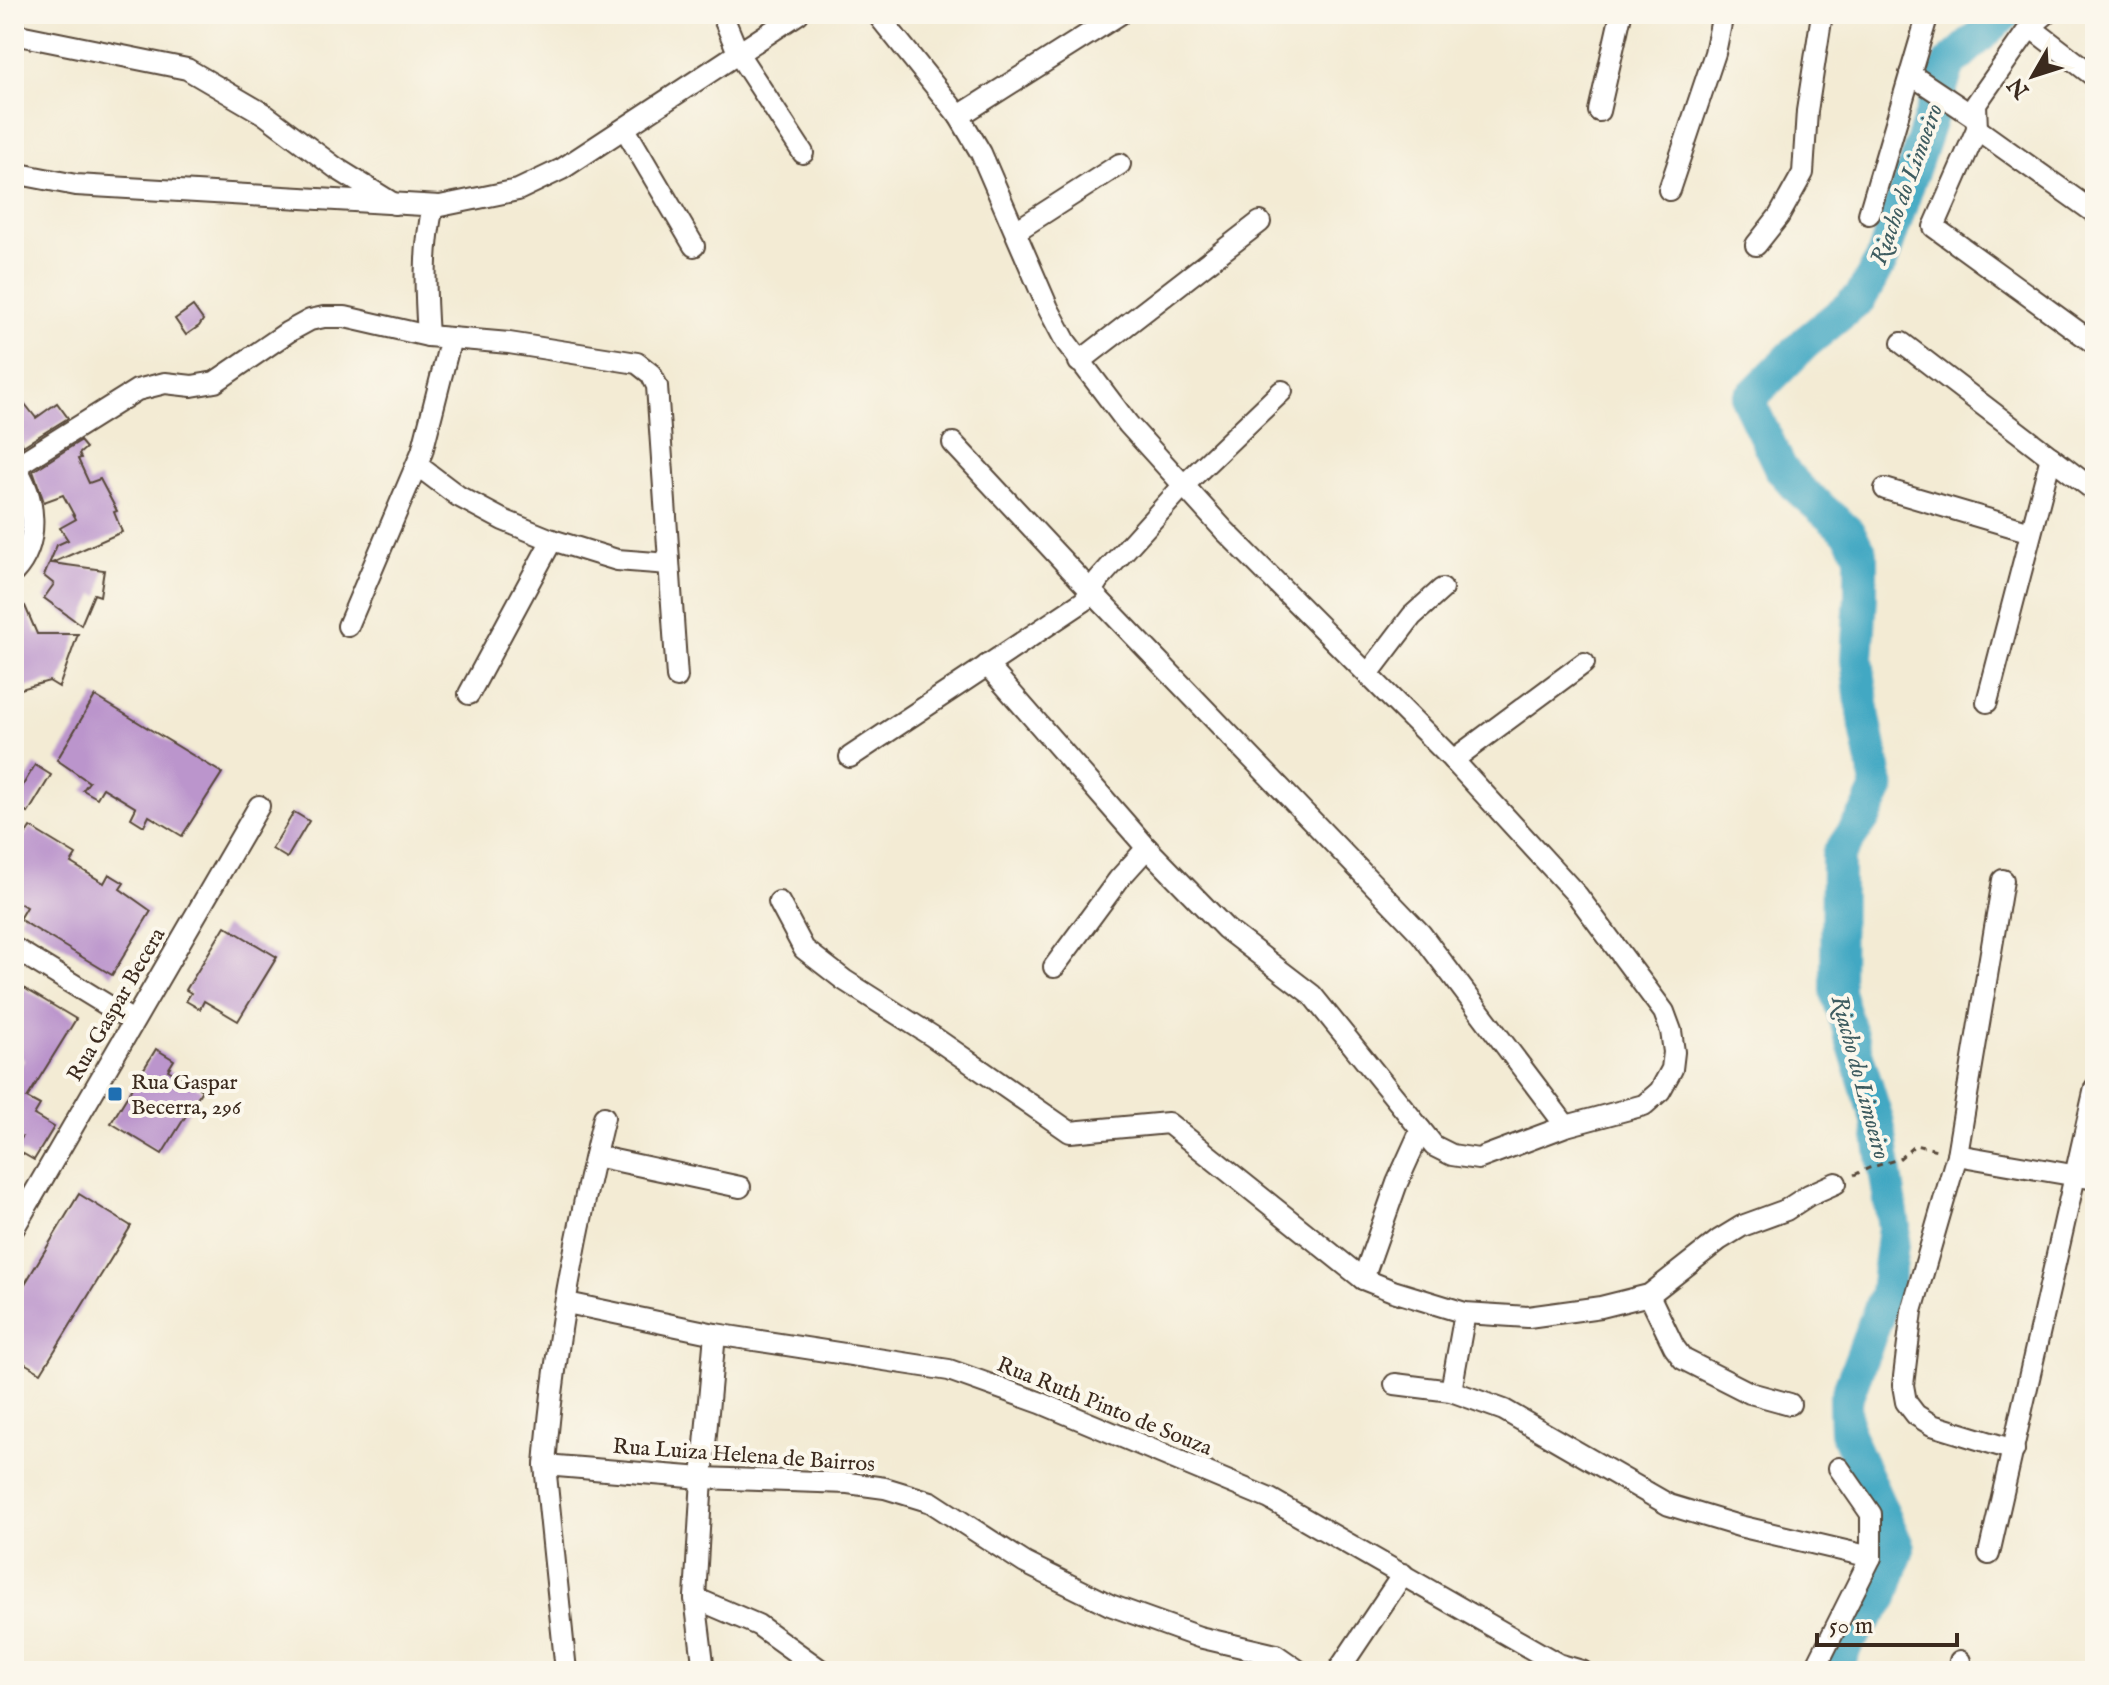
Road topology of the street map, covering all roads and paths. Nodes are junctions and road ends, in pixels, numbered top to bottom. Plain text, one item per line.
1 (722, 14) edge
2 (798, 14) edge
3 (877, 14) edge
4 (1120, 14) edge
5 (1621, 14) edge
6 (1723, 14) edge
7 (1822, 14) edge
8 (1928, 14) edge
9 (2038, 20) edge
10 (14, 34) edge
11 (739, 55) junction
12 (1910, 74) junction
13 (2095, 77) edge
14 (1599, 111) dead end
15 (959, 116) junction
16 (1977, 123) junction
17 (625, 129) junction
18 (803, 153) dead end
19 (1120, 164) dead end
20 (14, 173) edge
21 (1669, 190) dead end
22 (397, 206) junction
23 (433, 206) junction
24 (2095, 213) edge
25 (1869, 214) dead end
26 (1260, 222) dead end
27 (1016, 231) junction
28 (1756, 245) dead end
29 (694, 246) dead end
30 (428, 336) junction
31 (451, 338) junction
32 (1902, 343) dead end
33 (2095, 344) edge
34 (1079, 362) junction
35 (1282, 391) dead end
36 (953, 443) dead end
37 (2051, 457) junction
38 (417, 465) junction
39 (15, 466) edge
40 (1183, 486) junction
41 (1885, 489) dead end
42 (2095, 491) edge
43 (2031, 532) junction
44 (552, 540) junction
45 (669, 564) junction
46 (14, 572) edge
47 (1442, 589) dead end
48 (1091, 591) junction
49 (348, 626) dead end
50 (1584, 663) dead end
51 (987, 665) junction
52 (1368, 674) junction
53 (677, 677) dead end
54 (469, 694) dead end
55 (1987, 702) dead end
56 (850, 757) dead end
57 (1453, 760) junction
58 (259, 806) dead end
59 (1147, 848) junction
60 (2003, 880) dead end
61 (779, 902) dead end
62 (14, 948) edge
63 (1054, 967) dead end
64 (133, 1021) junction
65 (2095, 1088) edge
66 (604, 1117) dead end
67 (1566, 1126) junction
68 (1421, 1130) junction
69 (1957, 1155) junction
70 (595, 1156) junction
71 (1869, 1168) dead end
72 (2086, 1177) edge
73 (1836, 1183) dead end
74 (740, 1187) dead end
75 (14, 1228) edge
76 (1363, 1279) junction
77 (1649, 1295) junction
78 (567, 1303) junction
79 (1465, 1313) junction
80 (715, 1334) junction
81 (1395, 1384) dead end
82 (1451, 1391) junction
83 (1790, 1404) dead end
84 (2014, 1450) junction
85 (545, 1465) junction
86 (1839, 1468) dead end
87 (702, 1478) junction
88 (1989, 1554) dead end
89 (1871, 1557) junction
90 (1403, 1574) junction
91 (695, 1598) junction
92 (566, 1671) edge
93 (704, 1671) edge
94 (822, 1671) edge
95 (1299, 1671) edge
96 (1338, 1671) edge
97 (1582, 1671) edge
98 (1814, 1671) edge

1 - 11 street
2 - 11 street
3 - 15 street
4 - 15 street
5 - 14 street
6 - 21 street
7 - 28 street
8 - 12 street
9 - 13 street
9 - 16 street
10 - 22 street
11 - 17 street
11 - 18 street
12 - 16 street
12 - 25 street
15 - 27 street
16 - 24 street
16 - 33 street
17 - 23 street
17 - 29 street
19 - 27 street
20 - 22 street
22 - 23 street
23 - 30 street
26 - 34 street
27 - 34 street
30 - 31 street
30 - 39 street
31 - 38 street
31 - 45 street
32 - 37 street
34 - 40 street
35 - 40 street
36 - 48 street
37 - 42 street
37 - 43 street
38 - 44 street
38 - 49 street
39 - 46 street
40 - 48 street
40 - 52 street
41 - 43 street
43 - 55 street
44 - 45 street
44 - 54 street
45 - 53 street
47 - 52 street
48 - 51 street
48 - 67 street
50 - 57 street
51 - 56 street
51 - 59 street
52 - 57 street
57 - 67 street
58 - 64 street, Rua Gaspar Becera
59 - 63 street
59 - 68 street
60 - 69 street
61 - 76 street
62 - 64 street
64 - 75 street, Rua Gaspar Becera
65 - 72 street
66 - 70 street
67 - 68 street
68 - 76 street
69 - 71 path
69 - 72 street
69 - 84 street
70 - 74 street
70 - 78 street
72 - 84 street
73 - 77 street
76 - 79 street
77 - 79 street
77 - 83 street
78 - 80 street, Rua Ruth Pinto de Souza
78 - 85 street
79 - 82 street
80 - 87 street
80 - 90 street, Rua Ruth Pinto de Souza
81 - 82 street
82 - 89 street
84 - 88 street
85 - 87 street, Rua Luiza Helena de Bairros
85 - 92 street
86 - 89 street
87 - 91 street
87 - 95 street, Rua Luiza Helena de Bairros
89 - 98 street
90 - 96 street
90 - 97 street, Rua Ruth Pinto de Souza
91 - 93 street
91 - 94 street

